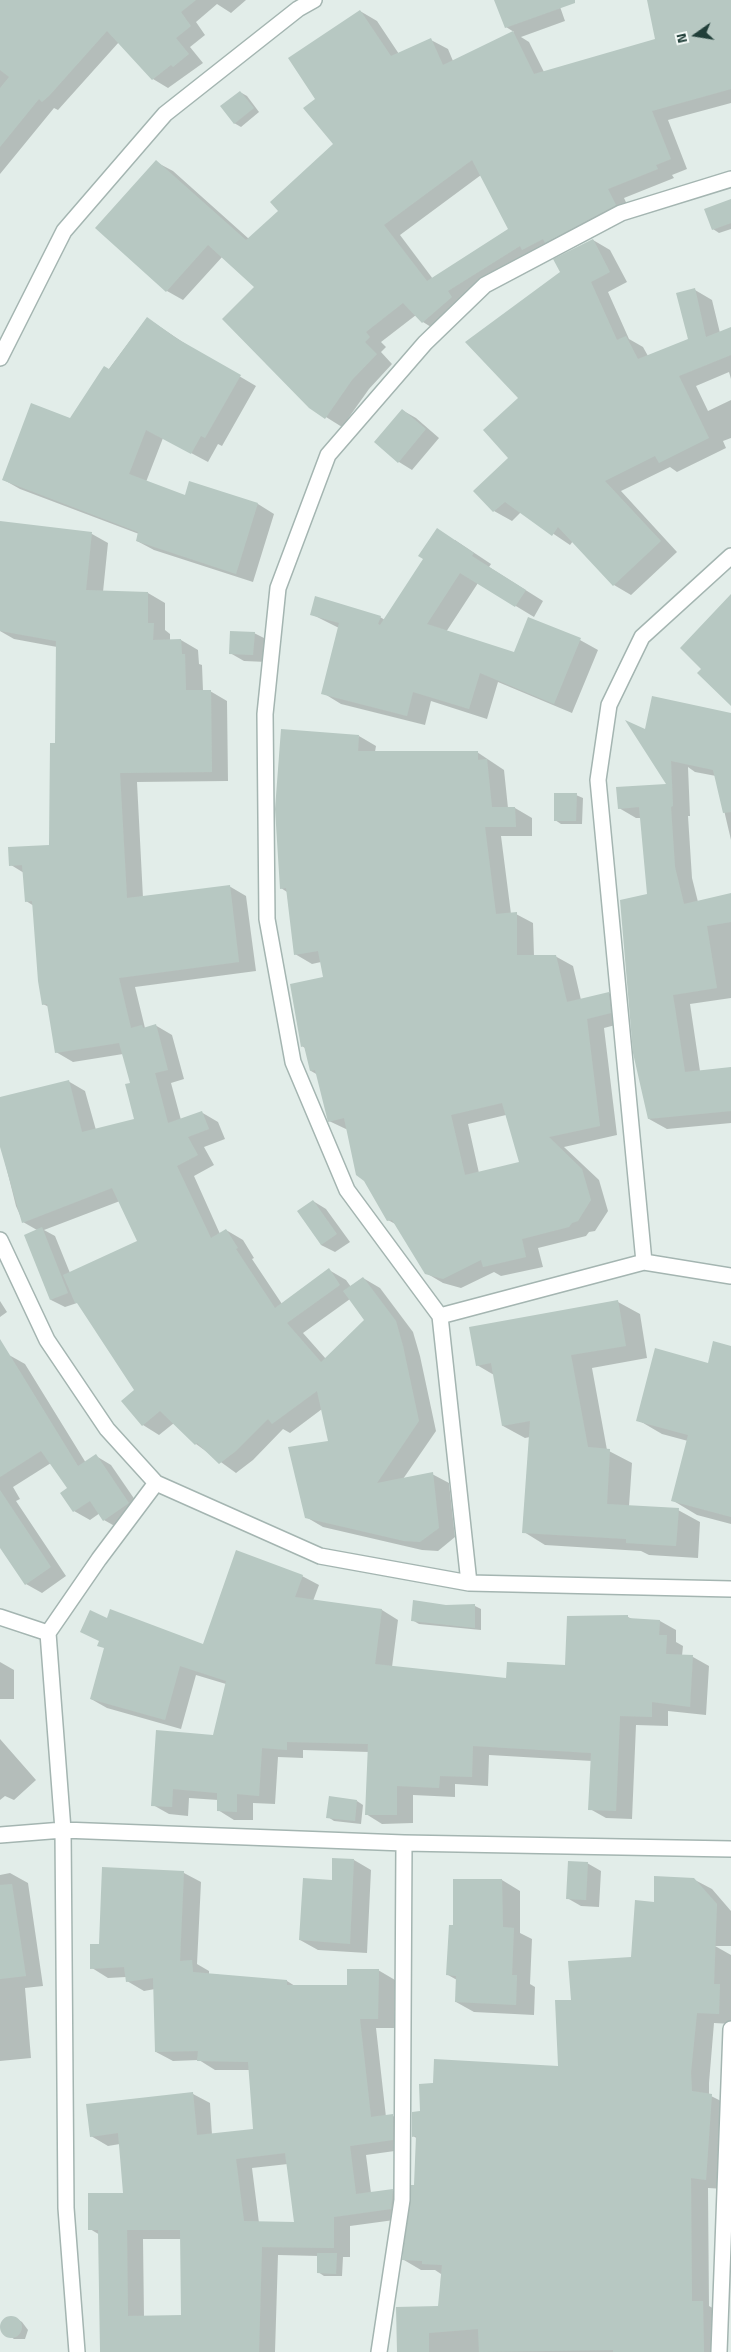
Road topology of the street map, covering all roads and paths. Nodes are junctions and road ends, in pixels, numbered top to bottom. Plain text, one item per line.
1 (314, 0) edge
2 (295, 4) edge
3 (731, 179) edge
4 (0, 358) edge
5 (731, 556) edge
6 (0, 1240) edge
7 (644, 1262) junction
8 (731, 1276) edge
9 (440, 1316) junction
10 (156, 1483) junction
11 (469, 1583) junction
12 (731, 1589) edge
13 (0, 1617) edge
14 (48, 1633) junction
15 (63, 1830) junction
16 (0, 1835) edge
17 (404, 1843) junction
18 (731, 1849) edge
19 (731, 2029) edge
20 (77, 2352) edge
21 (379, 2352) edge
22 (719, 2352) edge

1 - 2 street
2 - 4 street
3 - 9 street
5 - 7 street
6 - 10 street
7 - 8 street
7 - 9 street
9 - 11 street
10 - 11 street
10 - 14 street
11 - 12 street
13 - 14 street
14 - 15 street
15 - 16 street
15 - 17 street
15 - 20 street
17 - 18 street
17 - 21 street
19 - 22 street

